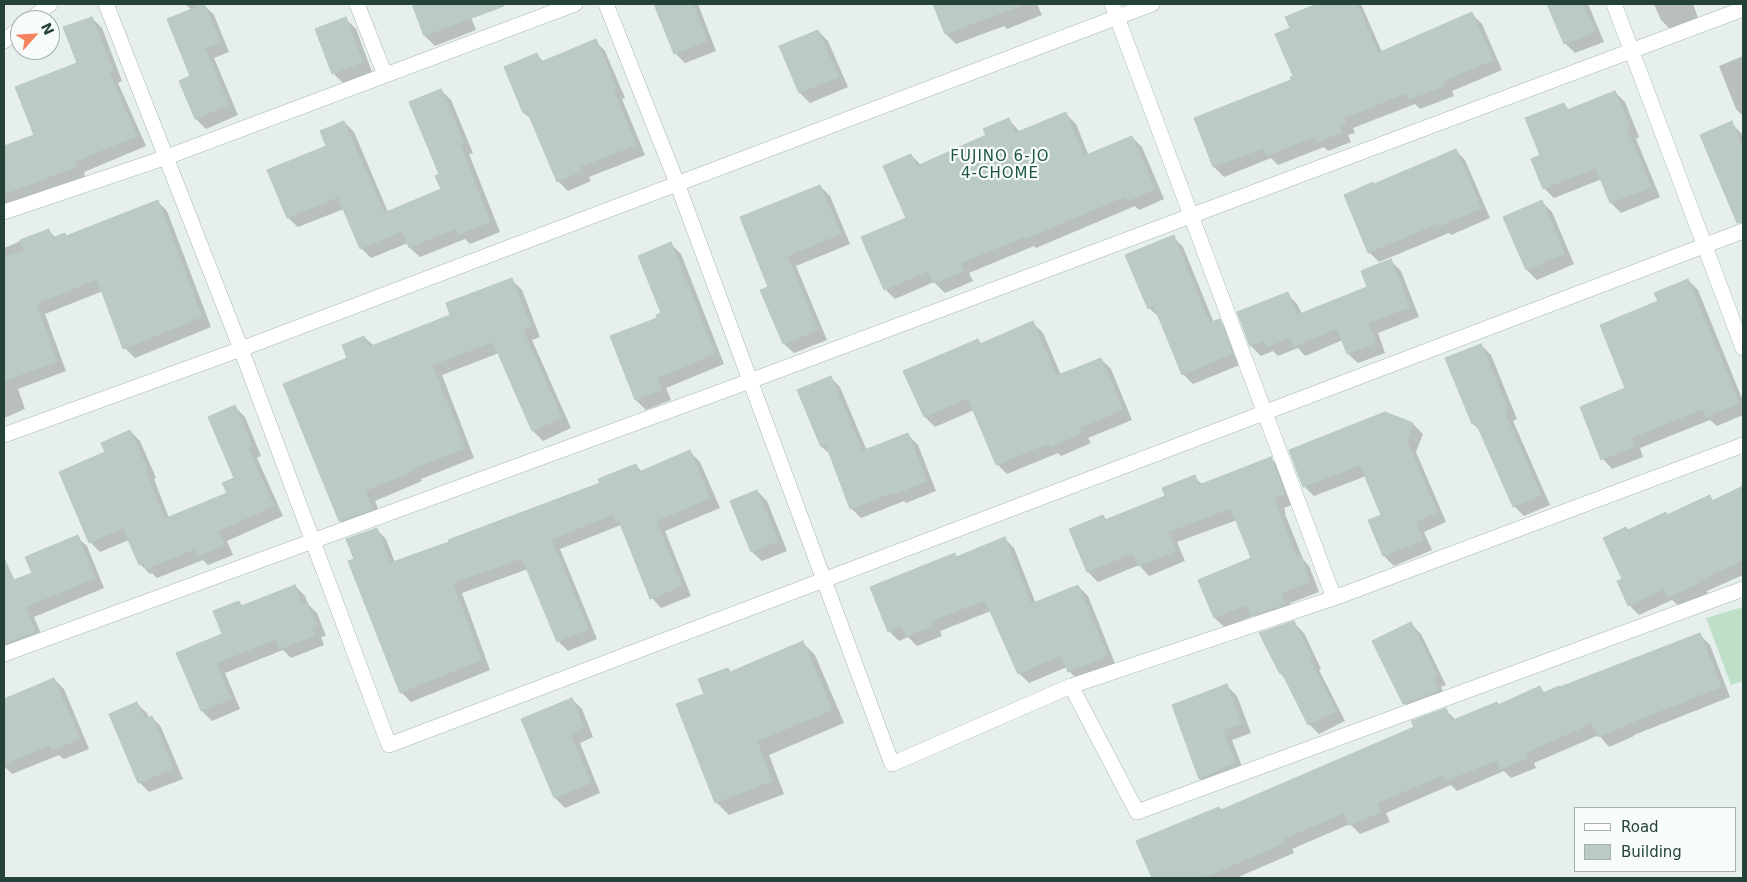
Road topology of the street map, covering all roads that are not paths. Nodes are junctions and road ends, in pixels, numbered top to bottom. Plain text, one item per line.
1 (106, 4) edge
2 (357, 4) edge
3 (575, 4) edge
4 (606, 4) edge
5 (1152, 4) edge
6 (1614, 4) edge
7 (1743, 9) edge
8 (1115, 10) edge
9 (1632, 52) junction
10 (385, 75) junction
11 (167, 157) junction
12 (677, 183) junction
13 (4, 212) edge
14 (1192, 216) junction
15 (1743, 231) edge
16 (1705, 245) junction
17 (1743, 348) edge
18 (241, 349) junction
19 (750, 380) junction
20 (1264, 412) junction
21 (4, 435) edge
22 (1743, 445) edge
23 (313, 542) junction
24 (825, 580) junction
25 (1743, 589) edge
26 (1334, 598) junction
27 (4, 654) edge
28 (1071, 686) junction

1 - 11 street
2 - 10 street
3 - 10 street
4 - 12 street
5 - 8 street
6 - 9 street
7 - 9 street
8 - 12 street
8 - 14 street
9 - 14 street
9 - 16 street
10 - 11 street
11 - 13 street
11 - 18 street
12 - 18 street
12 - 19 street
14 - 19 street
14 - 20 street
15 - 16 street
16 - 17 street
16 - 20 street
18 - 21 street
18 - 23 street
19 - 23 street
19 - 24 street
20 - 24 street
20 - 26 street
22 - 26 street
23 - 24 street
23 - 27 street
24 - 28 street
25 - 28 street
26 - 28 street

